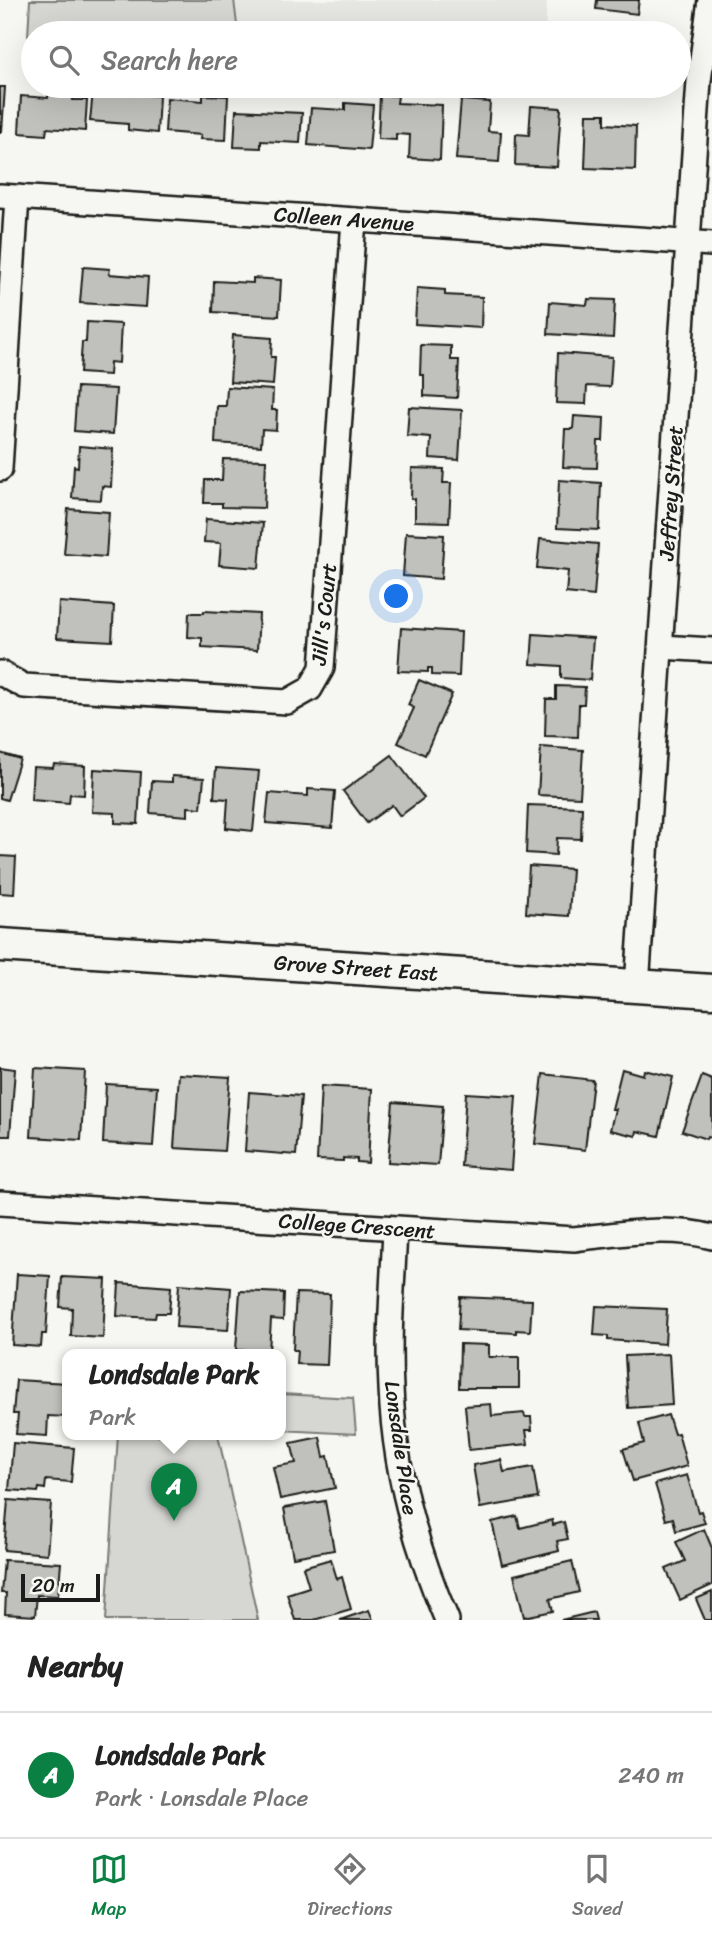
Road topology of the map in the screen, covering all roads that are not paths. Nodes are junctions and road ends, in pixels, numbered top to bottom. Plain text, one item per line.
1 (710, 0) edge
2 (9, 197) edge
3 (354, 220) junction
4 (687, 242) junction
5 (712, 244) edge
6 (0, 469) edge
7 (661, 647) junction
8 (712, 650) edge
9 (0, 673) edge
10 (0, 945) edge
11 (636, 986) junction
12 (712, 991) edge
13 (0, 1203) edge
14 (395, 1228) junction
15 (712, 1237) edge
16 (447, 1620) edge

1 - 4 street, Jeffrey Street
2 - 3 street, Colleen Avenue
2 - 6 street
3 - 4 street, Colleen Avenue
3 - 9 street, Jill's Court
4 - 5 street, Colleen Avenue
4 - 7 street, Jeffrey Street
7 - 8 street
7 - 11 street, Jeffrey Street
10 - 11 street, Grove Street East
11 - 12 street, Grove Street East
13 - 14 street, College Crescent
14 - 15 street, College Crescent
14 - 16 street, Lonsdale Place

